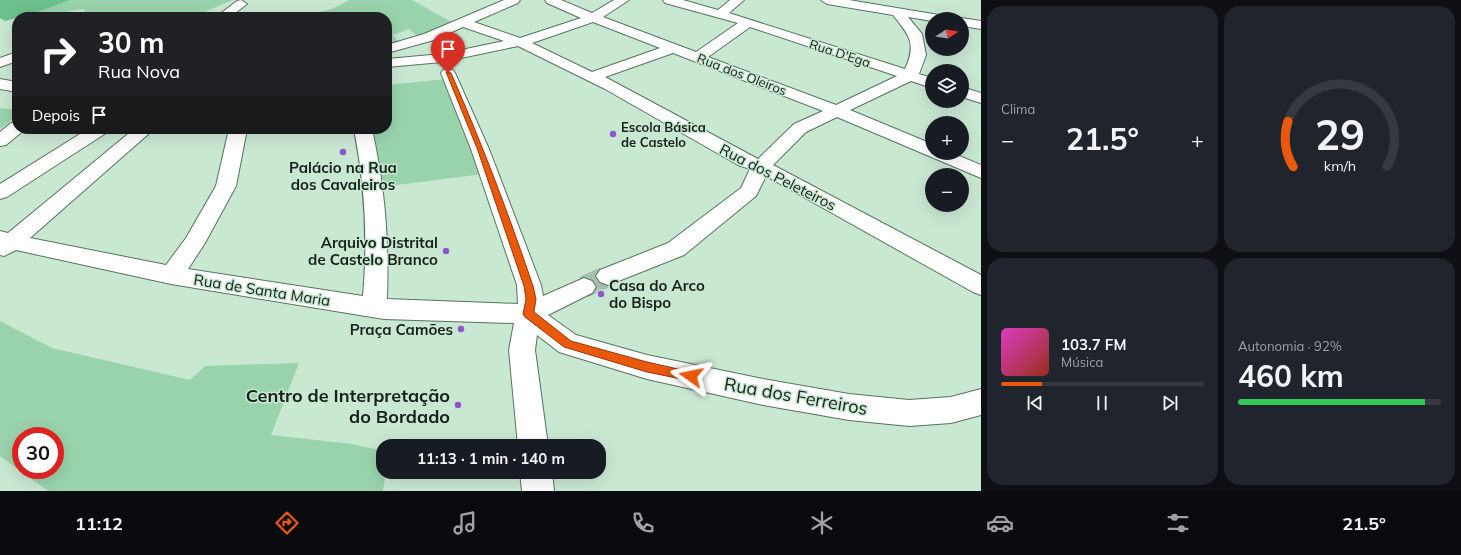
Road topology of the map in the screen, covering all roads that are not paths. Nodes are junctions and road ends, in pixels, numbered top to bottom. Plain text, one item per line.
1 (514, 0) edge
2 (551, 0) edge
3 (623, 0) edge
4 (669, 0) edge
5 (738, 0) edge
6 (834, 1) edge
7 (241, 4) dead end
8 (229, 12) edge
9 (897, 12) junction
10 (719, 15) junction
11 (925, 17) edge
12 (593, 18) junction
13 (748, 22) junction
14 (463, 23) junction
15 (969, 23) edge
16 (981, 25) edge
17 (520, 42) junction
18 (392, 48) edge
19 (673, 48) junction
20 (699, 57) junction
21 (12, 58) edge
22 (0, 63) edge
23 (392, 63) edge
24 (448, 73) dead end
25 (910, 76) junction
26 (592, 77) junction
27 (925, 81) edge
28 (0, 84) edge
29 (12, 86) edge
30 (969, 94) edge
31 (981, 98) edge
32 (837, 111) junction
33 (12, 131) edge
34 (92, 134) edge
35 (139, 134) edge
36 (237, 134) edge
37 (364, 134) edge
38 (0, 141) edge
39 (925, 148) edge
40 (953, 160) edge
41 (761, 166) junction
42 (981, 172) edge
43 (0, 194) edge
44 (4, 244) edge
45 (171, 275) junction
46 (608, 276) tunnel mouth
47 (981, 286) edge
48 (584, 287) tunnel mouth
49 (374, 308) junction
50 (528, 314) junction
51 (981, 402) edge
52 (532, 439) edge
53 (537, 479) edge
54 (538, 491) edge

1 - 14 street
2 - 12 street, Rua dos Oleiros
3 - 12 street
4 - 10 street, Rua D'Ega
5 - 10 street
6 - 9 street
7 - 8 street
9 - 11 street
9 - 25 street
10 - 13 street, Rua D'Ega
12 - 17 street
12 - 19 street, Rua dos Oleiros
13 - 20 street
13 - 25 street, Rua D'Ega
14 - 17 street, Rua dos Peleteiros
14 - 18 street
15 - 16 street
17 - 23 street
17 - 26 street, Rua dos Peleteiros
19 - 20 street, Rua dos Oleiros
19 - 26 street
20 - 32 street, Rua dos Oleiros
21 - 22 street
24 - 50 street
25 - 27 street, Rua D'Ega
25 - 32 street
26 - 41 street, Rua dos Peleteiros
28 - 29 street
30 - 31 street
32 - 39 street, Rua dos Oleiros
32 - 41 street
33 - 38 street
34 - 43 street
35 - 44 street
36 - 45 street
37 - 49 street
40 - 42 street
41 - 46 street
41 - 47 street, Rua dos Peleteiros
44 - 45 street, Rua de Santa Maria
45 - 49 street, Rua de Santa Maria
48 - 50 street
49 - 50 street, Rua de Santa Maria
50 - 51 street, Rua dos Ferreiros
50 - 52 street
53 - 54 street

